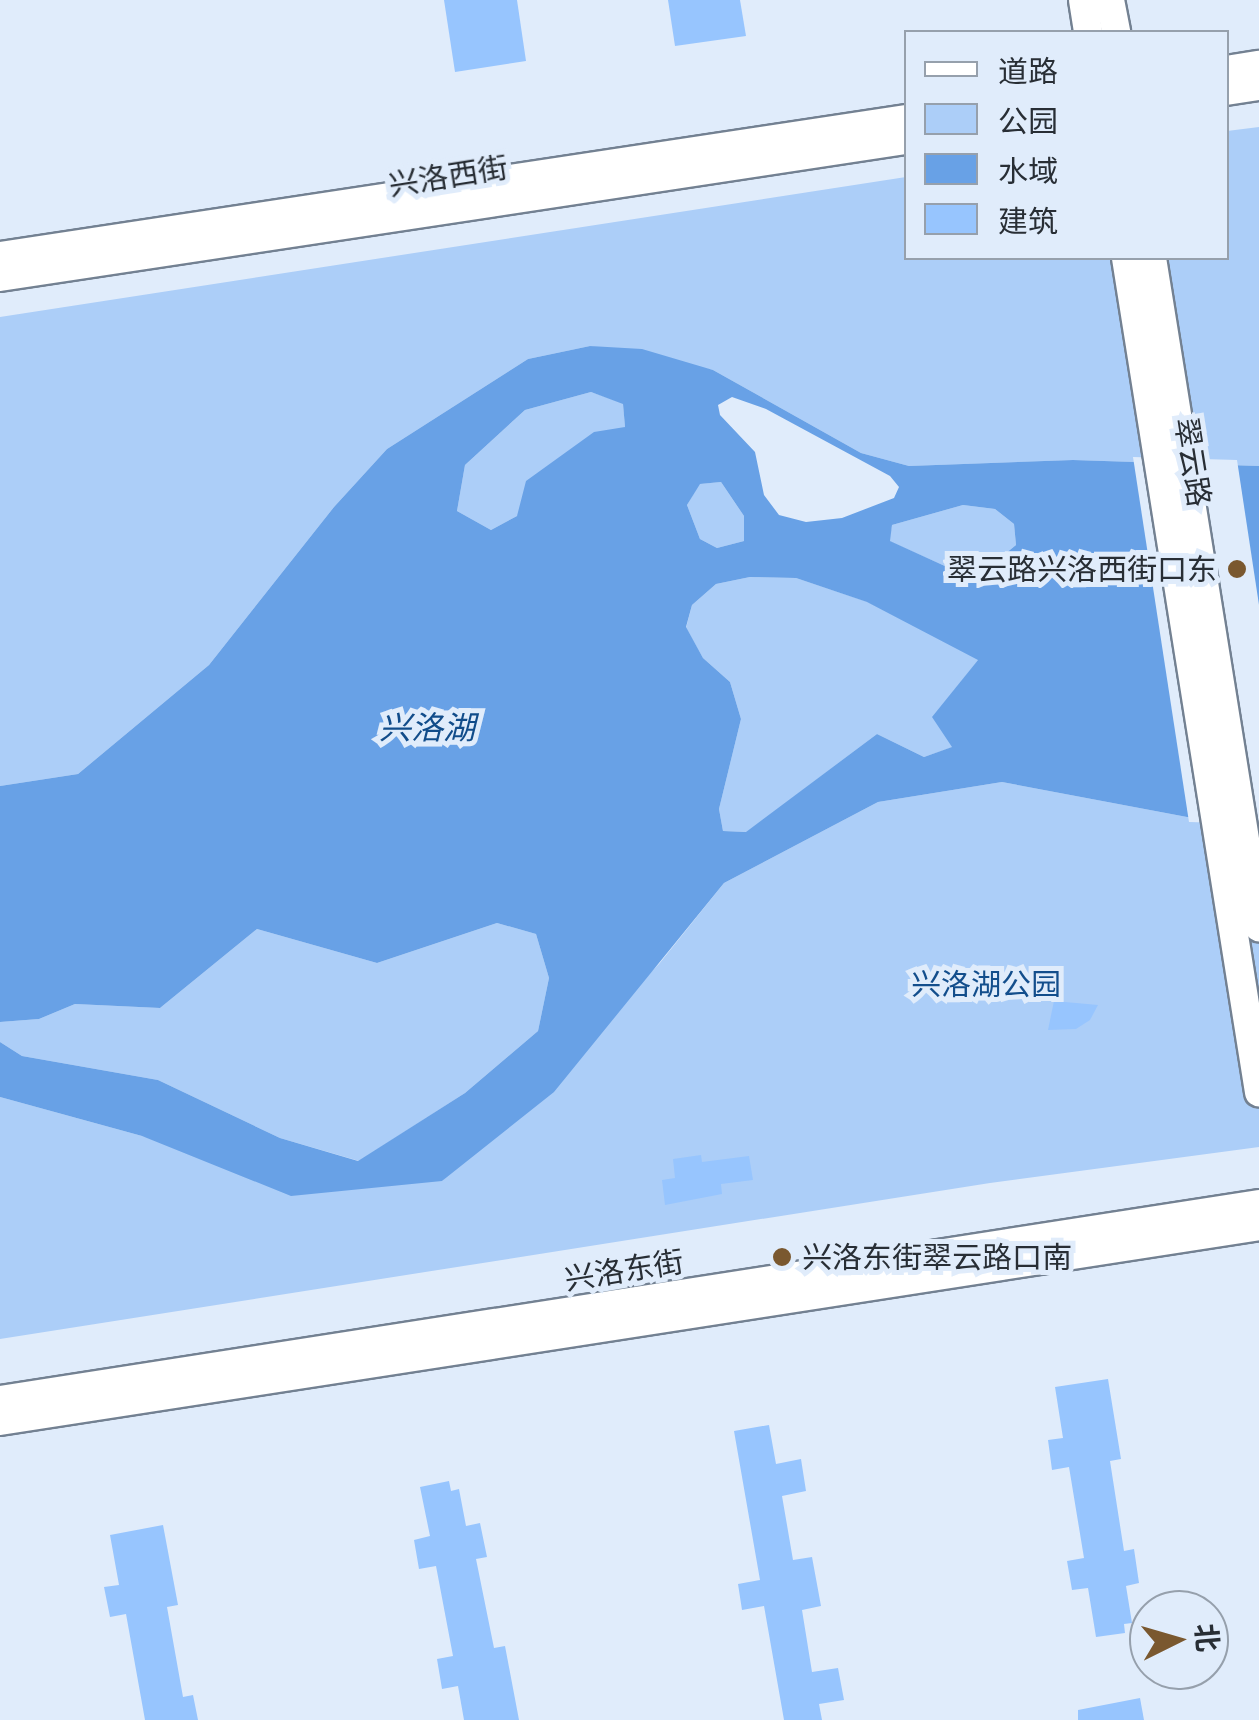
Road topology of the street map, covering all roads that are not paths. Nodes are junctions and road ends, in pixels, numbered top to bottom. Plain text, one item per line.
1 (1083, 0) edge
2 (1110, 0) edge
3 (1088, 30) edge
4 (1116, 30) edge
5 (1259, 64) edge
6 (1229, 69) edge
7 (1259, 86) edge
8 (1229, 91) edge
9 (904, 119) edge
10 (904, 140) edge
11 (0, 256) edge
12 (1126, 260) edge
13 (1152, 260) edge
14 (0, 277) edge
15 (1168, 430) junction
16 (1242, 894) junction
17 (1259, 927) edge
18 (1259, 1092) edge
19 (1259, 1204) edge
20 (1259, 1226) edge
21 (0, 1400) edge
22 (0, 1421) edge

1 - 3 street
2 - 4 street
5 - 6 street
7 - 8 street
9 - 11 street, 兴洛西街
10 - 14 street, 兴洛西街
12 - 15 street, 翠云路
13 - 15 street, 翠云路
15 - 16 street, 翠云路
16 - 17 street, 翠云路
16 - 18 street, 翠云路
19 - 21 street, 兴洛东街
20 - 22 street, 兴洛东街

